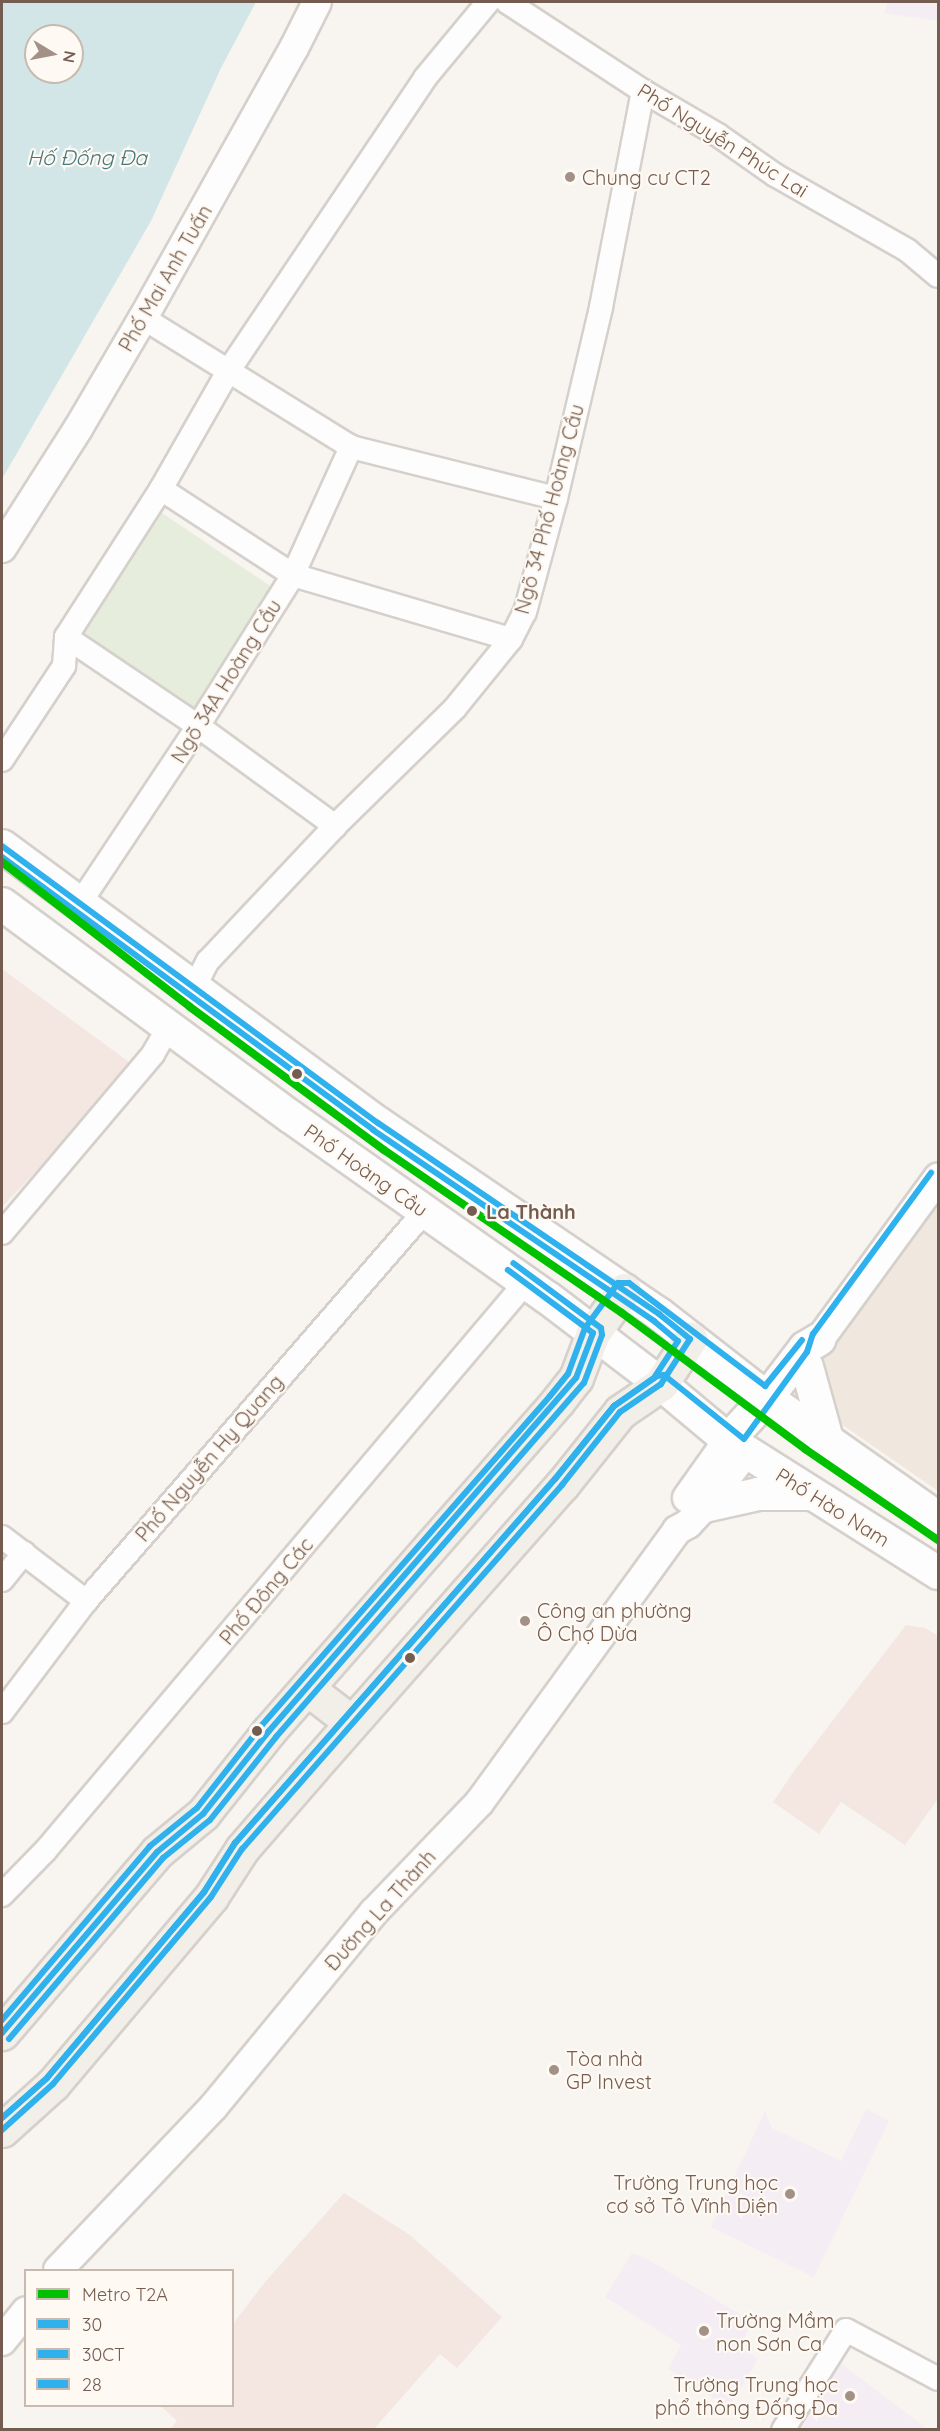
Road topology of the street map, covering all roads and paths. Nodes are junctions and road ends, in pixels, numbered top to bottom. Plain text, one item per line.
1 (317, 2) edge
2 (488, 2) edge
3 (507, 2) edge
4 (643, 91) junction
5 (939, 276) edge
6 (143, 318) junction
7 (229, 370) junction
8 (351, 447) junction
9 (161, 489) junction
10 (556, 498) junction
11 (2, 548) edge
12 (293, 575) junction
13 (66, 637) junction
14 (511, 639) junction
15 (198, 726) junction
16 (2, 760) edge
17 (335, 826) junction
18 (2, 846) edge
19 (81, 903) junction
20 (2, 904) edge
21 (194, 988) junction
22 (169, 1026) junction
23 (939, 1178) edge
24 (425, 1210) junction
25 (2, 1233) edge
26 (526, 1282) junction
27 (624, 1290) junction
28 (593, 1333) junction
29 (690, 1339) junction
30 (820, 1339) junction
31 (807, 1367) junction
32 (661, 1384) junction
33 (772, 1401) junction
34 (827, 1439) junction
35 (736, 1446) junction
36 (810, 1494) junction
37 (705, 1506) junction
38 (939, 1518) edge
39 (677, 1530) junction
40 (2, 1537) edge
41 (24, 1553) junction
42 (939, 1573) edge
43 (2, 1580) edge
44 (86, 1601) junction
45 (308, 1689) junction
46 (2, 1712) edge
47 (351, 1722) junction
48 (2, 1895) edge
49 (2, 2033) edge
50 (7, 2115) edge
51 (60, 2269) edge
52 (24, 2314) edge
53 (2, 2341) edge
54 (939, 2379) edge
55 (783, 2430) edge

1 - 6 street, Phố Mai Anh Tuấn
2 - 7 street
3 - 4 street, Phố Nguyễn Phúc Lai
4 - 5 street, Phố Nguyễn Phúc Lai
4 - 10 street, Ngõ 34 Phố Hoàng Cầu
6 - 7 street
6 - 11 street, Phố Mai Anh Tuấn
7 - 8 street
7 - 9 street
8 - 10 street
8 - 12 street, Ngõ 34A Hoàng Cầu
9 - 12 street
9 - 13 street
10 - 14 street, Ngõ 34 Phố Hoàng Cầu
12 - 14 street
12 - 15 street, Ngõ 34A Hoàng Cầu
13 - 15 street
13 - 16 street
14 - 17 street, Ngõ 34 Phố Hoàng Cầu
15 - 17 street
15 - 19 street, Ngõ 34A Hoàng Cầu
17 - 21 street, Ngõ 34 Phố Hoàng Cầu
18 - 19 main road
19 - 21 main road
20 - 22 main road, Phố Hoàng Cầu
21 - 22 main road
21 - 27 main road
22 - 24 main road, Phố Hoàng Cầu
22 - 25 street
23 - 30 street, Đường La Thành
24 - 26 main road, Phố Hoàng Cầu
24 - 44 street, Phố Nguyễn Hy Quang
26 - 28 main road, Phố Hoàng Cầu
26 - 48 street, Phố Đông Các
27 - 28 main road
27 - 29 main road
28 - 32 main road, Phố Hoàng Cầu
28 - 45 main road
29 - 32 main road
29 - 33 main road
30 - 31 main road, Đường La Thành
30 - 33 main road, Đường La Thành
31 - 33 main road, Đường La Thành
31 - 34 main road
32 - 35 main road, Phố Hoàng Cầu
32 - 47 main road
33 - 34 main road
33 - 35 main road, Đường La Thành
34 - 38 main road
35 - 36 main road, Phố Hào Nam
35 - 37 street, Đường La Thành
35 - 39 street, Đường La Thành
36 - 37 main road
36 - 42 main road, Phố Hào Nam
37 - 39 street, Đường La Thành
39 - 51 street, Đường La Thành
40 - 41 street
41 - 43 street
41 - 44 street
44 - 46 street, Phố Nguyễn Hy Quang
45 - 47 main road
45 - 49 main road
47 - 50 main road
52 - 53 street
54 - 55 street

